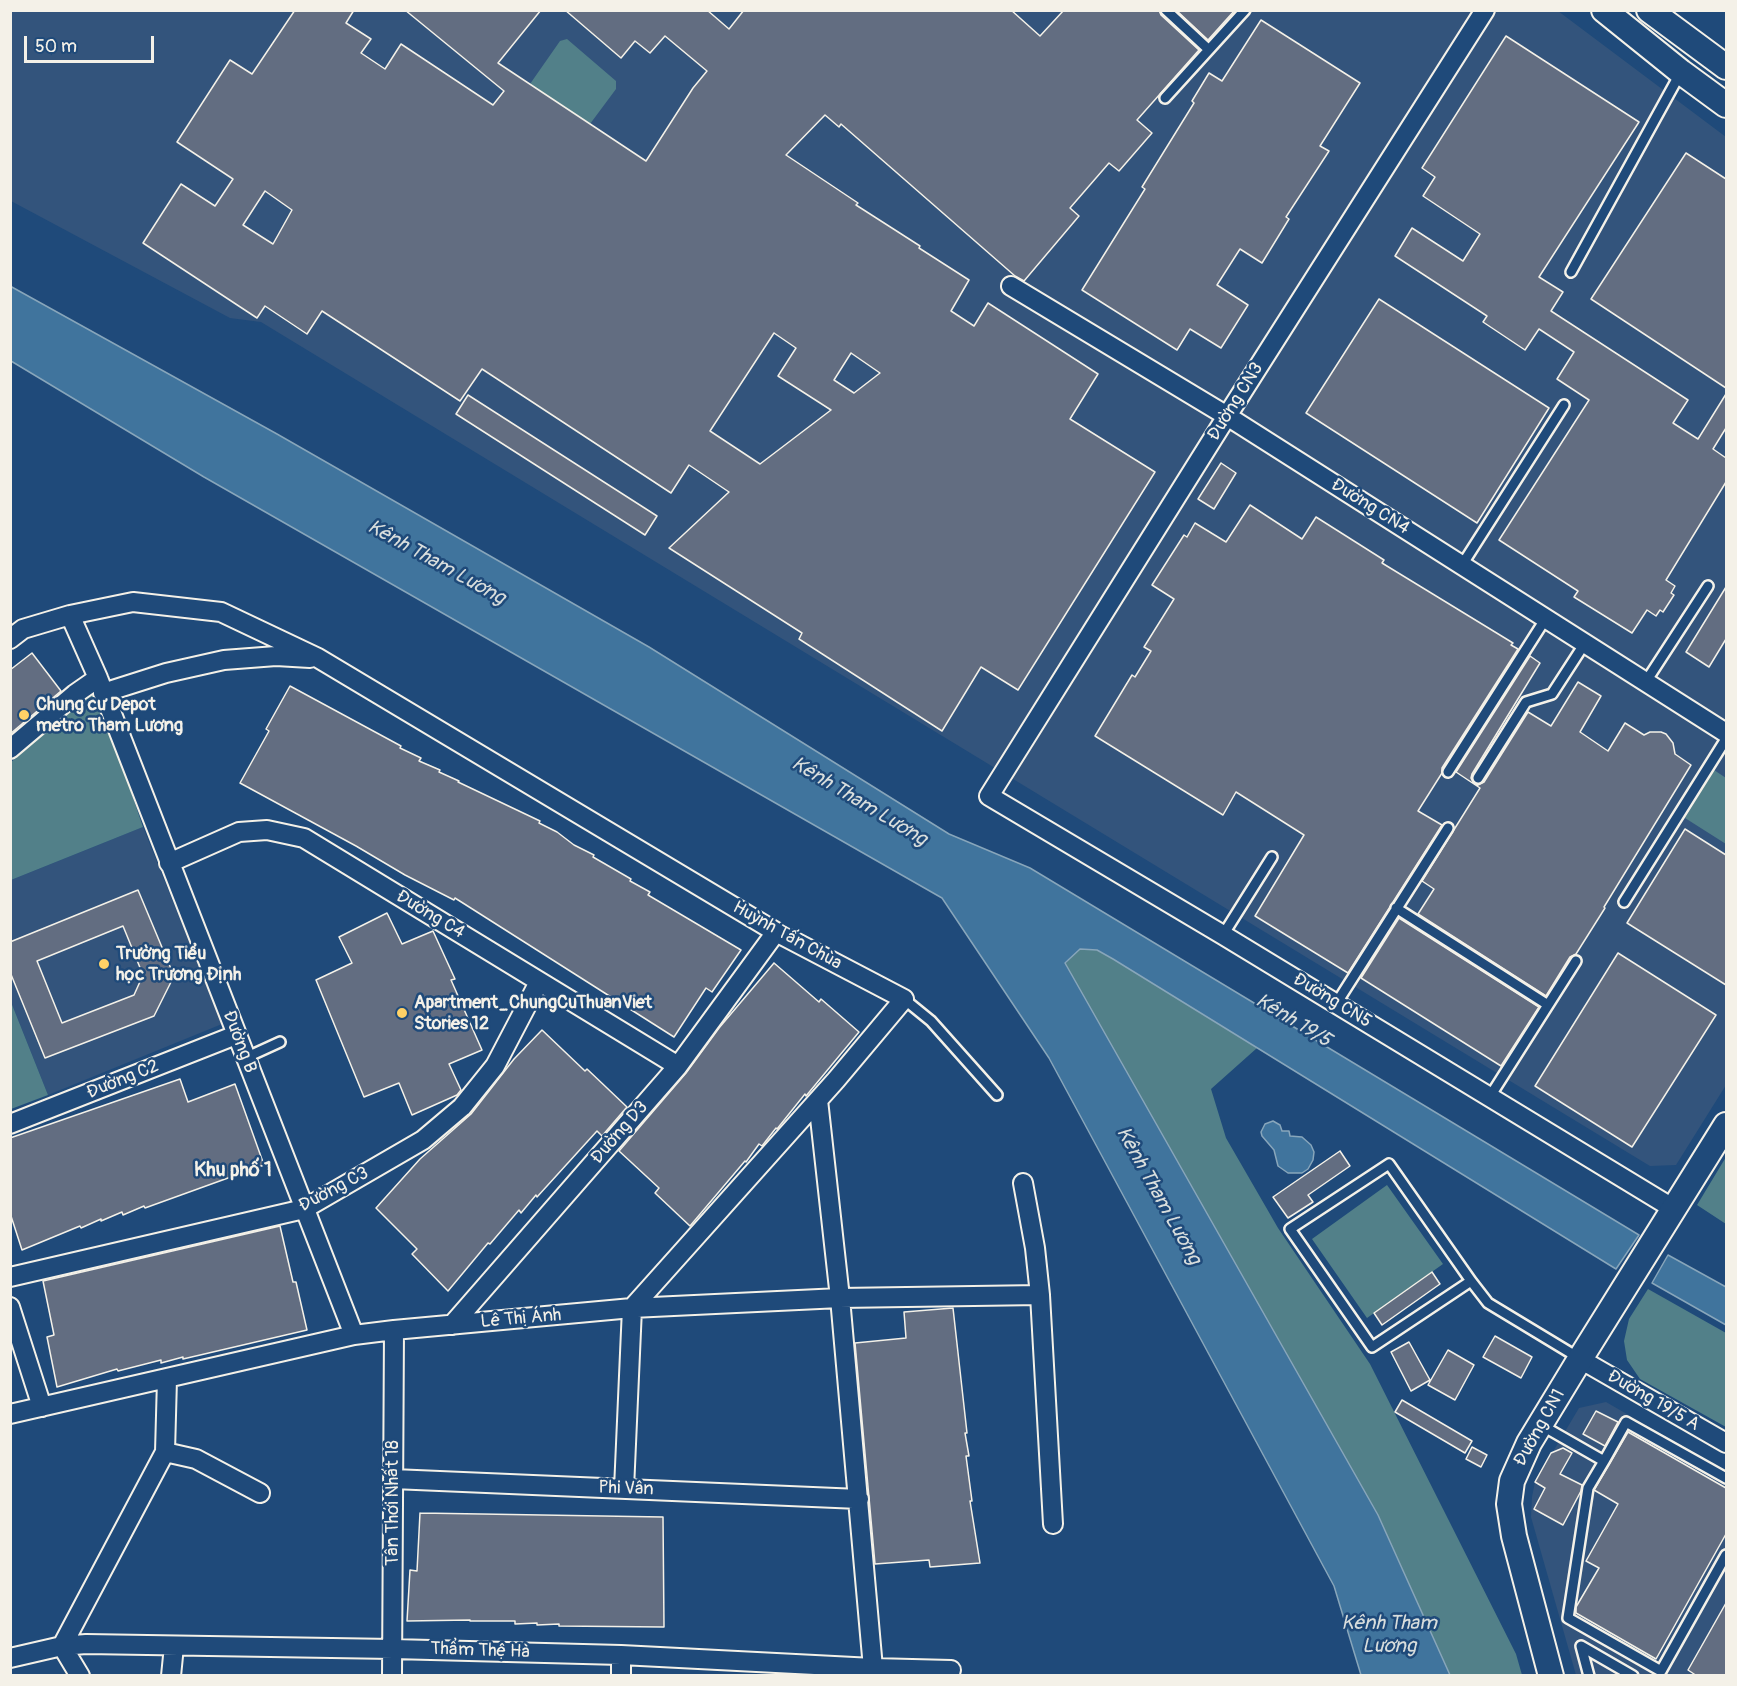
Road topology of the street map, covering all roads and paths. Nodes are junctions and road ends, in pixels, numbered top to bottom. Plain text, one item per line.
1 (1166, 10) edge
2 (1245, 10) edge
3 (1485, 10) edge
4 (1605, 10) edge
5 (1649, 10) edge
6 (1700, 46) junction
7 (1208, 50) junction
8 (1726, 67) edge
9 (1681, 72) junction
10 (1165, 98) dead end
11 (1726, 105) edge
12 (1571, 272) dead end
13 (1011, 286) dead end
14 (1564, 405) dead end
15 (1227, 416) junction
16 (1462, 565) junction
17 (1708, 586) dead end
18 (70, 615) junction
19 (1546, 618) junction
20 (10, 639) edge
21 (1585, 643) junction
22 (318, 658) junction
23 (1645, 683) junction
24 (101, 685) junction
25 (1726, 733) edge
26 (1726, 739) edge
27 (10, 749) edge
28 (1448, 772) dead end
29 (1478, 778) dead end
30 (989, 796) joint
31 (1448, 828) dead end
32 (1272, 857) dead end
33 (169, 863) junction
34 (1624, 902) dead end
35 (1396, 908) junction
36 (776, 932) junction
37 (1223, 935) junction
38 (1576, 961) dead end
39 (539, 982) junction
40 (904, 999) junction
41 (1336, 1004) junction
42 (1548, 1005) junction
43 (236, 1035) junction
44 (280, 1042) dead end
45 (245, 1058) junction
46 (678, 1066) junction
47 (997, 1095) dead end
48 (1489, 1098) junction
49 (818, 1100) junction
50 (10, 1124) edge
51 (1726, 1125) edge
52 (1023, 1183) dead end
53 (304, 1209) junction
54 (1674, 1209) junction
55 (10, 1277) edge
56 (1471, 1281) junction
57 (1040, 1295) junction
58 (840, 1298) junction
59 (10, 1306) edge
60 (632, 1308) junction
61 (452, 1325) junction
62 (394, 1330) junction
63 (354, 1335) junction
64 (1580, 1359) junction
65 (167, 1379) junction
66 (42, 1407) junction
67 (10, 1414) edge
68 (1541, 1425) junction
69 (1726, 1443) edge
70 (165, 1452) junction
71 (1604, 1461) junction
72 (1726, 1478) edge
73 (393, 1479) junction
74 (624, 1489) junction
75 (260, 1493) dead end
76 (859, 1499) junction
77 (1053, 1524) dead end
78 (1726, 1555) edge
79 (62, 1646) junction
80 (174, 1646) junction
81 (393, 1649) junction
82 (621, 1655) junction
83 (10, 1658) edge
84 (873, 1668) junction
85 (951, 1670) dead end
86 (80, 1676) edge
87 (171, 1676) edge
88 (392, 1676) edge
89 (621, 1676) edge
90 (1551, 1676) edge
91 (1588, 1676) edge
92 (1633, 1676) edge

1 - 7 lane
2 - 7 lane
3 - 15 street, Đường CN3
4 - 9 street
5 - 6 street
6 - 8 street
6 - 9 street
7 - 10 lane
9 - 11 street
9 - 12 lane
13 - 15 street, Đường CN4
14 - 16 lane
15 - 16 street, Đường CN4
15 - 30 street, Đường CN3
16 - 19 street, Đường CN4
17 - 23 lane
18 - 20 street, Huỳnh Tấn Chùa
18 - 22 street, Huỳnh Tấn Chùa
18 - 24 street, Đường B
19 - 21 street, Đường CN4
19 - 28 lane
21 - 23 street, Đường CN4
21 - 29 lane
22 - 24 street, Huỳnh Tấn Chùa
22 - 36 street, Huỳnh Tấn Chùa
23 - 25 street, Đường CN4
24 - 27 street, Huỳnh Tấn Chùa
24 - 33 street, Đường B
26 - 34 lane
30 - 37 street, Đường CN5
31 - 35 lane
32 - 37 lane
33 - 39 street, Đường C4
33 - 43 street, Đường B
35 - 41 lane
35 - 42 lane
36 - 40 street, Huỳnh Tấn Chùa
36 - 46 street, Đường D3
37 - 41 street, Đường CN5
38 - 42 lane
39 - 46 street, Đường C4
39 - 53 street, Đường C3
40 - 47 lane
40 - 49 street
41 - 48 street, Đường CN5
42 - 48 lane
43 - 45 street, Đường B
43 - 50 street, Đường C2
44 - 45 lane
45 - 53 street, Đường B
46 - 61 street, Đường D3
48 - 54 street, Đường CN5
49 - 58 street
49 - 60 street
51 - 54 street, Đường CN1
52 - 57 street
53 - 55 street, Đường C3
53 - 63 street, Đường B
54 - 64 street, Đường CN1
56 - 56 lane
56 - 64 lane
57 - 58 street, Lê Thị Ánh
57 - 77 street
58 - 60 street, Lê Thị Ánh
58 - 76 street
59 - 66 street
60 - 61 street, Lê Thị Ánh
60 - 74 street
61 - 62 street, Lê Thị Ánh
62 - 63 street, Lê Thị Ánh
62 - 73 street, Tân Thới Nhất 18
63 - 65 street, Lê Thị Ánh
64 - 68 street, Đường CN1
64 - 69 street, Đường 19/5 A
65 - 66 street, Lê Thị Ánh
65 - 70 street
66 - 67 street, Lê Thị Ánh
68 - 71 lane
68 - 90 street, Đường CN1
70 - 75 street
70 - 79 street
71 - 72 lane
71 - 78 lane
73 - 74 street, Phi Vân
73 - 81 street, Tân Thới Nhất 18
74 - 76 street, Phi Vân
76 - 84 street
79 - 80 street, Thẩm Thệ Hà
79 - 83 street, Thẩm Thệ Hà
79 - 86 street
80 - 81 street, Thẩm Thệ Hà
80 - 87 street
81 - 82 street, Thẩm Thệ Hà
81 - 88 street, Tân Thới Nhất 18
82 - 84 street, Thẩm Thệ Hà
82 - 89 street
84 - 85 street, Thẩm Thệ Hà
91 - 92 lane

